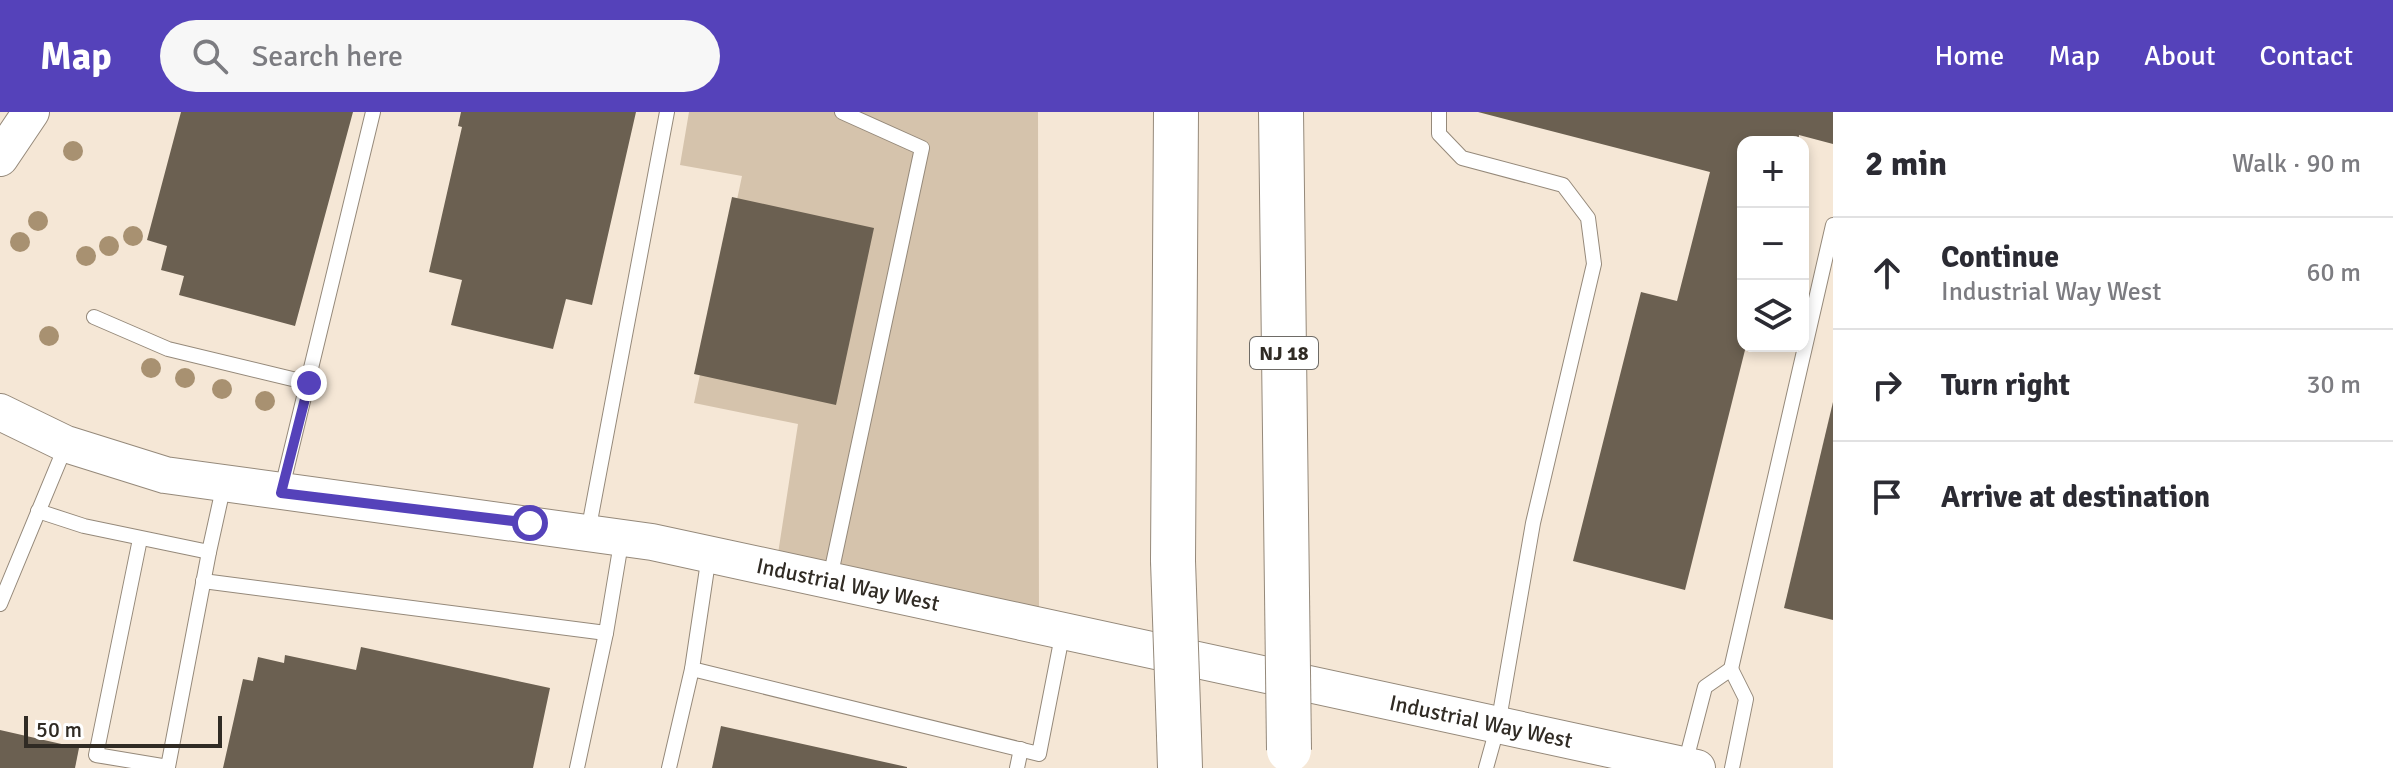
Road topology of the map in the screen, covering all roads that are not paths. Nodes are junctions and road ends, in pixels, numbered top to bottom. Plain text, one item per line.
1 (31, 112) edge
2 (373, 112) edge
3 (667, 112) edge
4 (842, 112) edge
5 (1149, 112) edge
6 (1176, 112) edge
7 (1281, 112) edge
8 (1439, 112) edge
9 (0, 158) edge
10 (1833, 225) edge
11 (94, 317) dead end
12 (309, 383) junction
13 (0, 412) edge
14 (66, 444) junction
15 (1174, 482) junction
16 (224, 484) junction
17 (281, 493) junction
18 (38, 511) junction
19 (605, 535) junction
20 (140, 539) junction
21 (209, 552) junction
22 (709, 554) junction
23 (830, 580) junction
24 (203, 581) junction
25 (1, 595) edge
26 (1063, 631) junction
27 (606, 633) junction
28 (692, 669) junction
29 (1731, 669) junction
30 (1498, 725) junction
31 (1021, 749) junction
32 (1180, 752) edge
33 (1289, 759) edge
34 (1680, 766) edge
35 (577, 768) edge
36 (669, 768) edge
37 (1017, 768) edge
38 (1486, 768) edge
39 (1732, 768) edge

1 - 9 street
2 - 12 lane
3 - 19 lane
4 - 23 lane
5 - 15 highway
6 - 15 highway
7 - 33 highway, NJ 18, bridge
8 - 30 lane
10 - 29 lane
11 - 12 lane
12 - 17 lane
13 - 14 street, Industrial Way West
14 - 16 street, Industrial Way West
14 - 18 lane
15 - 32 highway, bridge
16 - 17 street, Industrial Way West
16 - 21 lane
17 - 19 street, Industrial Way West
18 - 20 lane
18 - 25 lane
19 - 22 street, Industrial Way West
19 - 27 lane
20 - 21 lane
20 - 24 lane
21 - 24 lane
22 - 23 street, Industrial Way West
22 - 28 lane
23 - 26 street, Industrial Way West
24 - 27 lane
26 - 30 street, Industrial Way West
26 - 31 lane
27 - 35 lane
28 - 31 lane
28 - 36 lane
29 - 34 lane
29 - 39 lane
30 - 34 street, Industrial Way West
30 - 38 lane
31 - 37 lane

